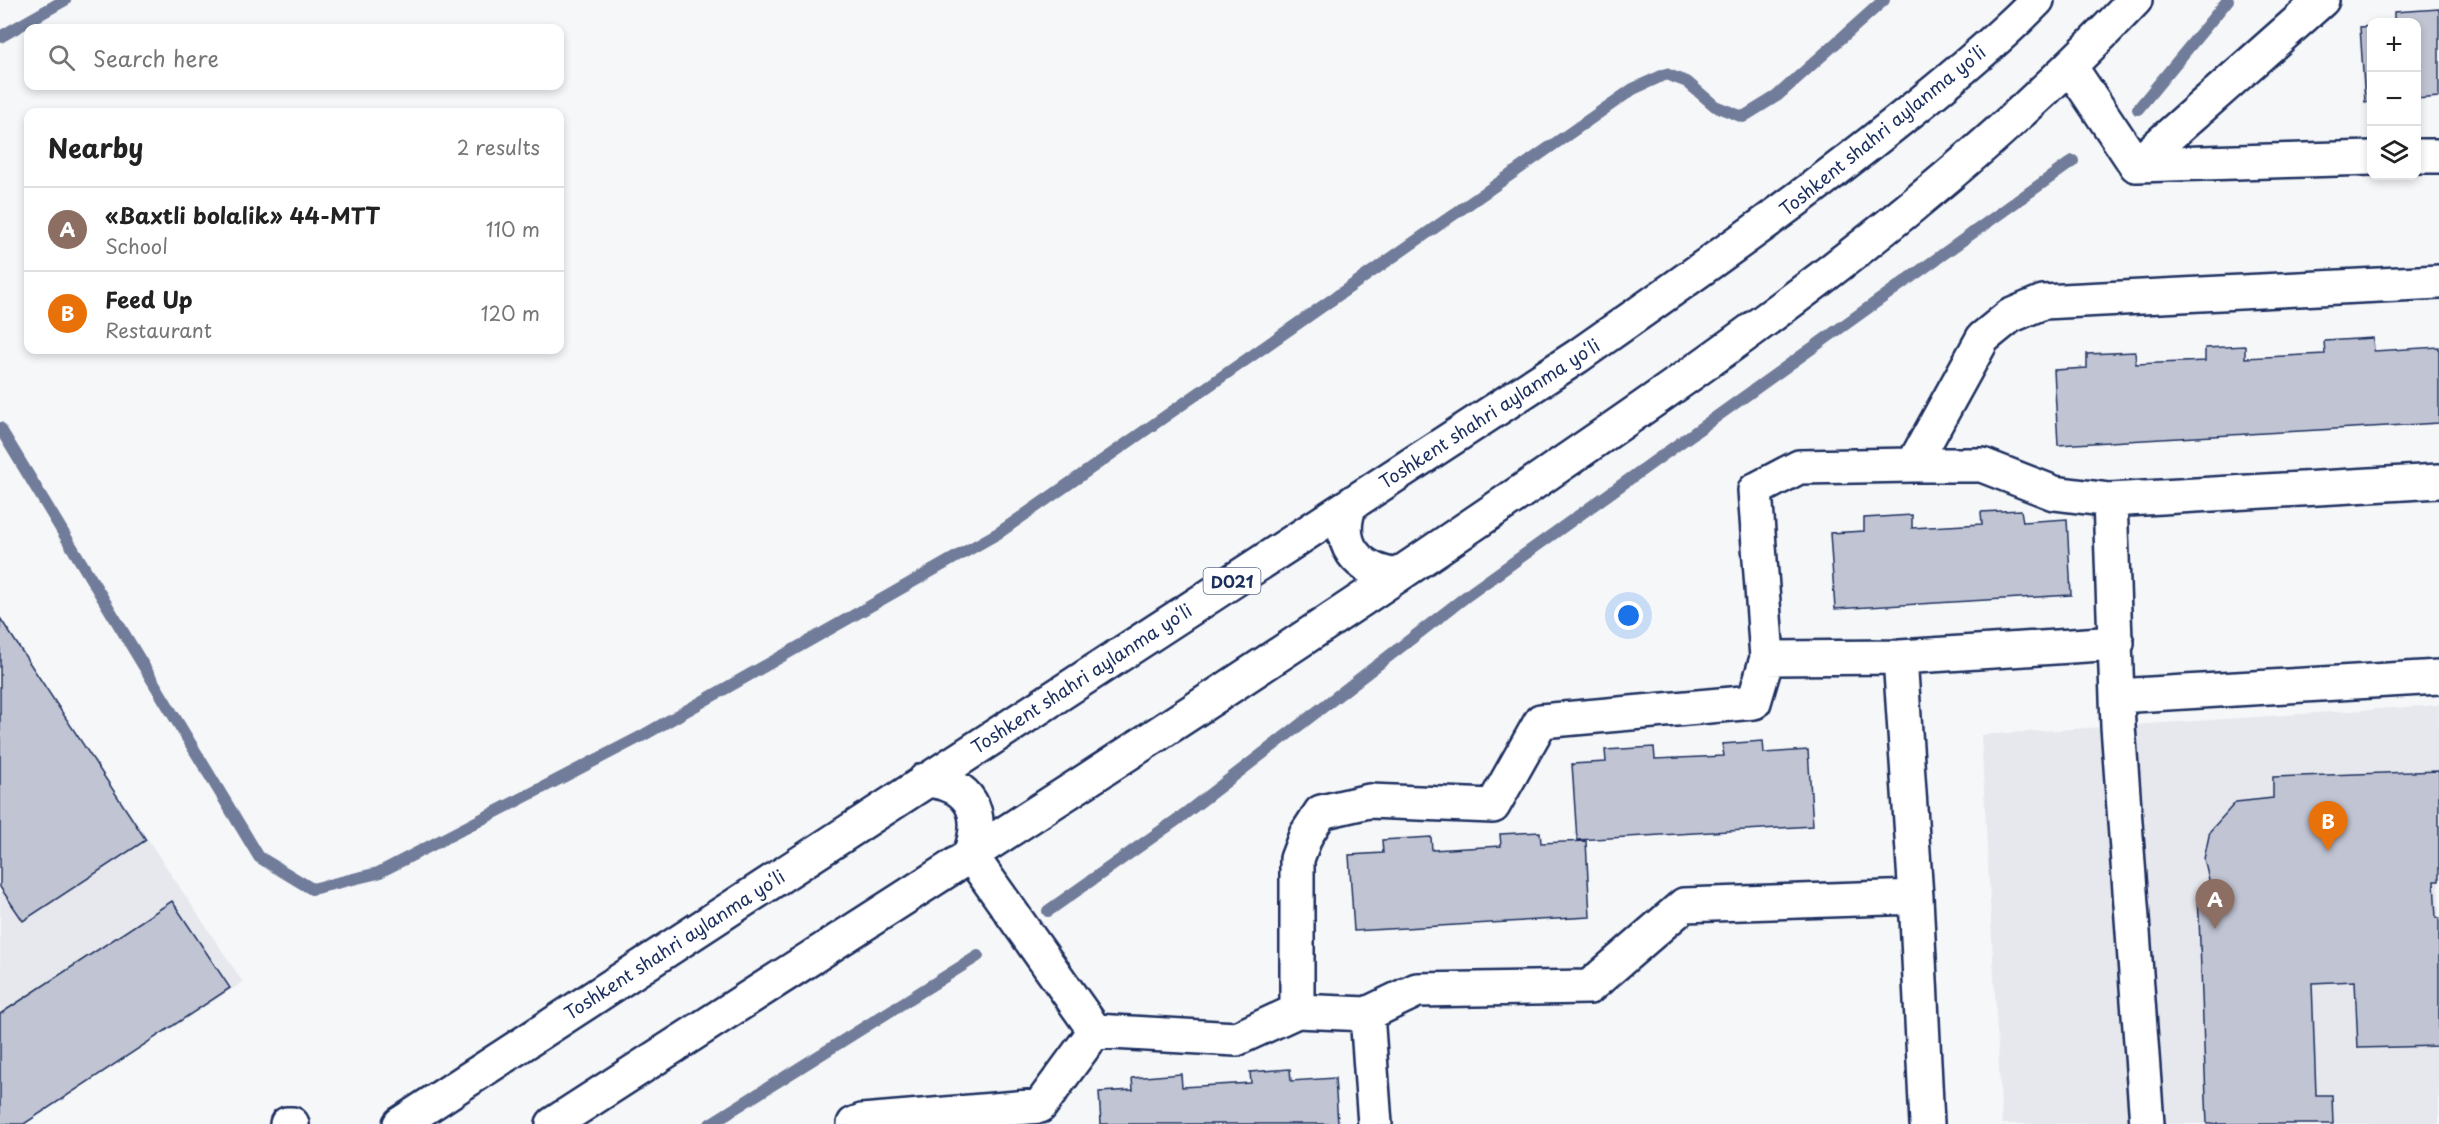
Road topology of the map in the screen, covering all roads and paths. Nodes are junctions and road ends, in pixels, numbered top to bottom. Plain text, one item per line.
1 (2037, 0) edge
2 (2135, 0) edge
3 (2322, 0) edge
4 (2071, 68) junction
5 (2421, 156) edge
6 (2439, 156) edge
7 (2367, 158) edge
8 (2136, 165) junction
9 (2439, 282) edge
10 (1913, 465) junction
11 (2439, 481) edge
12 (2110, 500) junction
13 (1350, 504) junction
14 (1397, 576) junction
15 (2116, 643) junction
16 (1900, 657) junction
17 (1767, 658) junction
18 (2439, 677) edge
19 (2117, 696) junction
20 (924, 780) junction
21 (970, 854) junction
22 (1916, 897) junction
23 (1297, 1011) junction
24 (1367, 1014) junction
25 (1095, 1031) junction
26 (287, 1124) edge
27 (292, 1124) edge
28 (400, 1124) edge
29 (553, 1124) edge
30 (854, 1124) edge
31 (1375, 1124) edge
32 (1927, 1124) edge
33 (2147, 1124) edge

1 - 13 main road, Toshkent shahri aylanma yoʻli / D021
2 - 4 main road
3 - 8 main road
4 - 8 main road
4 - 14 main road
5 - 6 main road
7 - 8 main road
9 - 10 main road
10 - 12 main road
10 - 17 main road
11 - 12 main road
12 - 15 main road
13 - 14 main road
13 - 20 main road, Toshkent shahri aylanma yoʻli / D021
14 - 21 main road
15 - 16 main road
15 - 19 main road
16 - 17 main road
16 - 22 main road
17 - 23 main road
18 - 19 main road
19 - 33 main road
20 - 21 main road
20 - 28 main road, Toshkent shahri aylanma yoʻli / D021
21 - 25 main road
21 - 29 main road
22 - 24 main road
22 - 32 main road
23 - 24 main road
23 - 25 main road
24 - 31 main road
25 - 30 main road
26 - 27 main road

